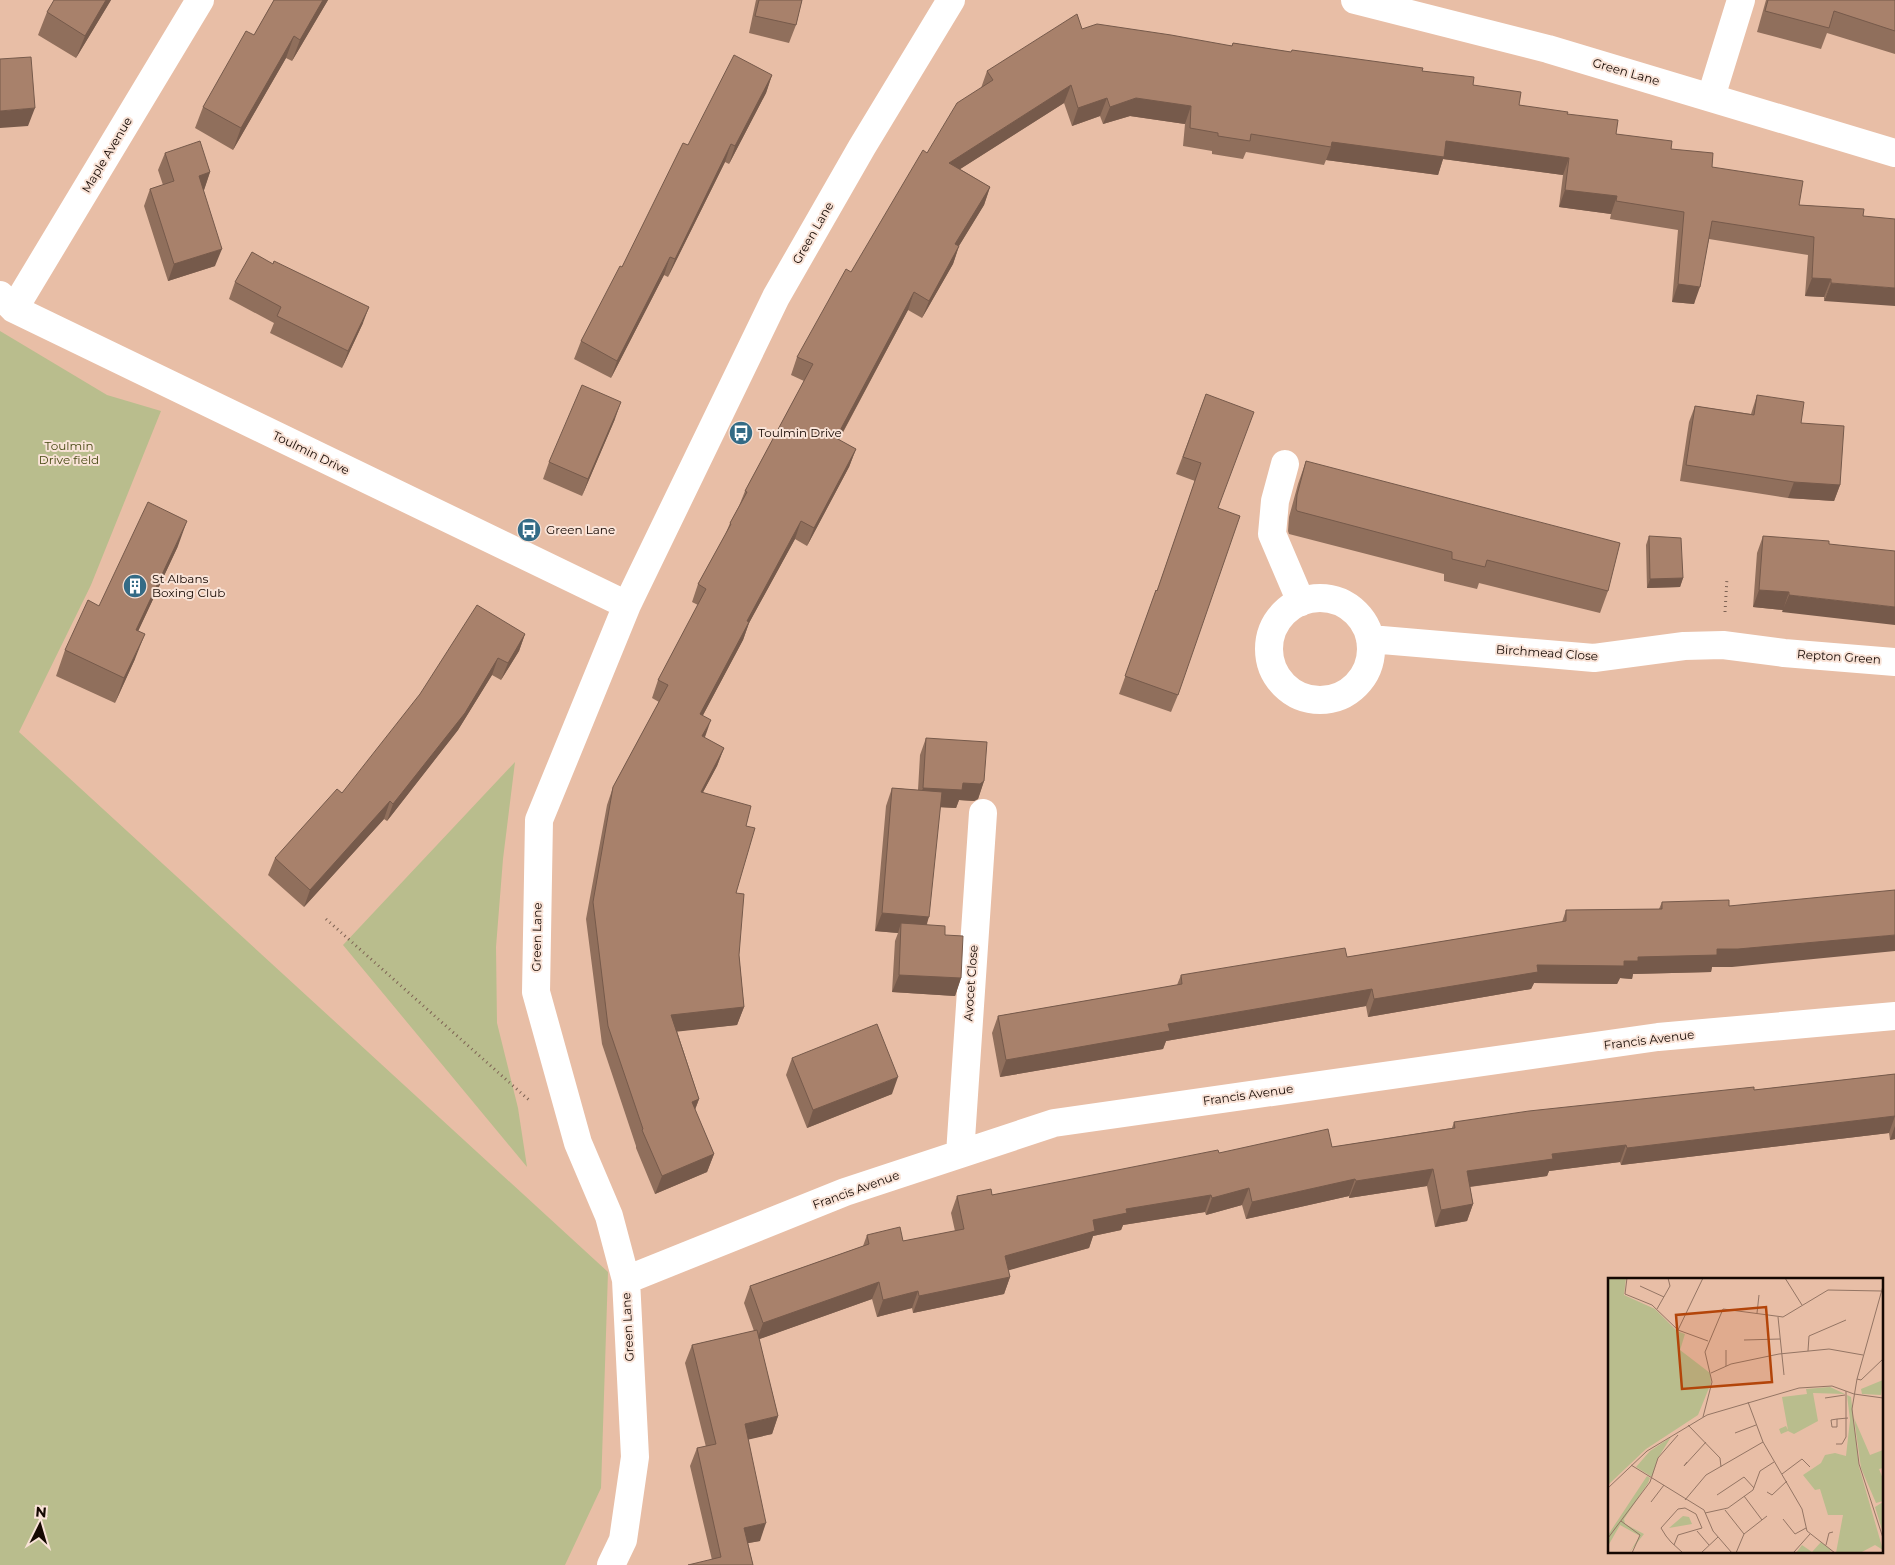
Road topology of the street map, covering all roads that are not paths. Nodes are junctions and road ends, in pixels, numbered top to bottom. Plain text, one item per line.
1 (200, 0) edge
2 (951, 0) edge
3 (1356, 0) edge
4 (1741, 0) edge
5 (1711, 97) junction
6 (1895, 153) edge
7 (7, 302) edge
8 (1285, 464) dead end
9 (1301, 602) junction
10 (627, 606) junction
11 (1370, 639) junction
12 (1784, 653) joint
13 (1895, 662) edge
14 (982, 813) dead end
15 (1895, 1016) edge
16 (960, 1154) junction
17 (626, 1280) junction
18 (611, 1565) edge

1 - 7 street, Maple Avenue
2 - 10 street, Green Lane
3 - 5 street, Green Lane
4 - 5 street
5 - 6 street, Green Lane
7 - 10 street, Toulmin Drive
8 - 9 street
9 - 11 street
9 - 11 street
10 - 17 street, Green Lane
11 - 12 street, Birchmead Close
12 - 13 street, Repton Green
14 - 16 street, Avocet Close
15 - 16 street, Francis Avenue
16 - 17 street, Francis Avenue
17 - 18 street, Green Lane

